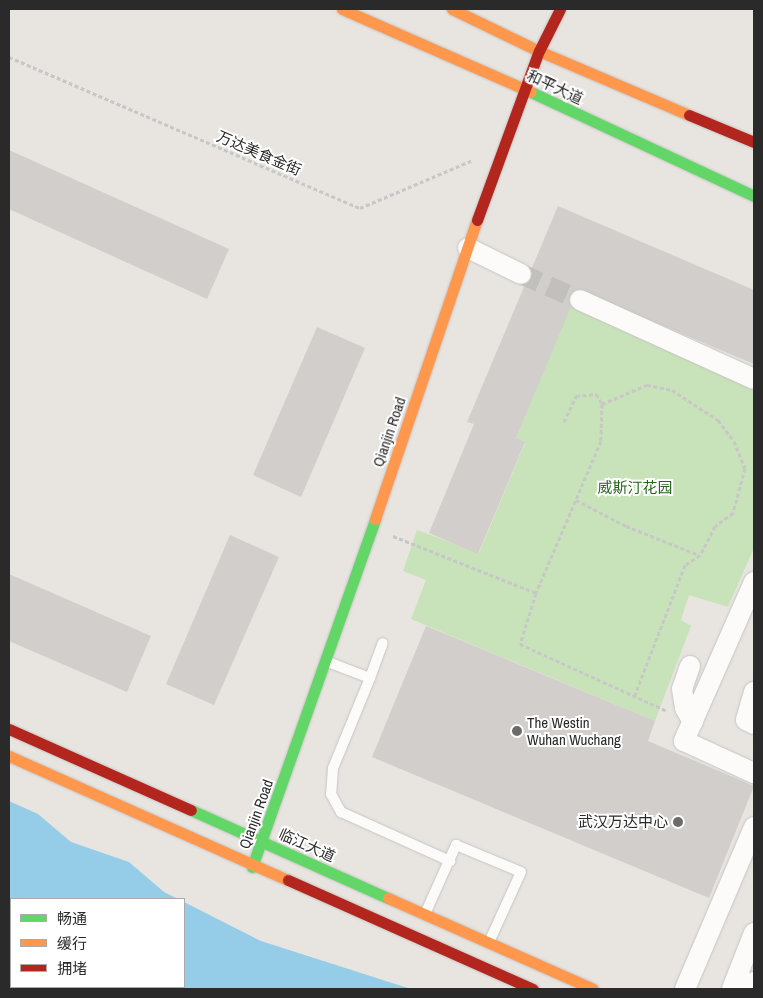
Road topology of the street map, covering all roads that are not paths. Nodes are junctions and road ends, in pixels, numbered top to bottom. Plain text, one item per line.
1 (342, 9) edge
2 (452, 9) edge
3 (560, 9) edge
4 (539, 51) junction
5 (524, 88) junction
6 (754, 142) edge
7 (754, 196) edge
8 (468, 248) junction
9 (521, 274) tunnel mouth
10 (580, 300) tunnel mouth
11 (754, 379) edge
12 (754, 582) edge
13 (384, 643) dead end
14 (327, 662) junction
15 (690, 666) dead end
16 (370, 678) junction
17 (754, 692) edge
18 (693, 722) junction
19 (754, 724) edge
20 (9, 729) edge
21 (9, 756) edge
22 (754, 773) edge
23 (754, 827) edge
24 (262, 841) junction
25 (450, 861) junction
26 (252, 867) junction
27 (425, 915) junction
28 (754, 933) edge
29 (488, 944) junction
30 (754, 982) edge
31 (533, 989) edge
32 (593, 989) edge
33 (685, 989) edge
34 (732, 989) edge
35 (742, 989) edge

1 - 5 main road, 和平大道
2 - 4 main road, 和平大道
3 - 4 main road, Qianjin Road
4 - 5 main road, Qianjin Road
4 - 6 main road, 和平大道
5 - 7 main road, 和平大道
5 - 8 main road, Qianjin Road
8 - 9 street
8 - 14 main road, Qianjin Road
10 - 11 street
12 - 18 street
13 - 16 lane
14 - 16 lane
14 - 24 main road, Qianjin Road
15 - 18 street
16 - 25 lane
17 - 19 street
18 - 22 street
20 - 24 main road, 临江大道
21 - 26 main road
23 - 33 street
24 - 26 main road, Qianjin Road
24 - 27 main road, 临江大道
25 - 27 lane
25 - 29 lane
26 - 31 main road
27 - 29 main road, 临江大道
28 - 34 street
29 - 32 main road, 临江大道
30 - 35 street

